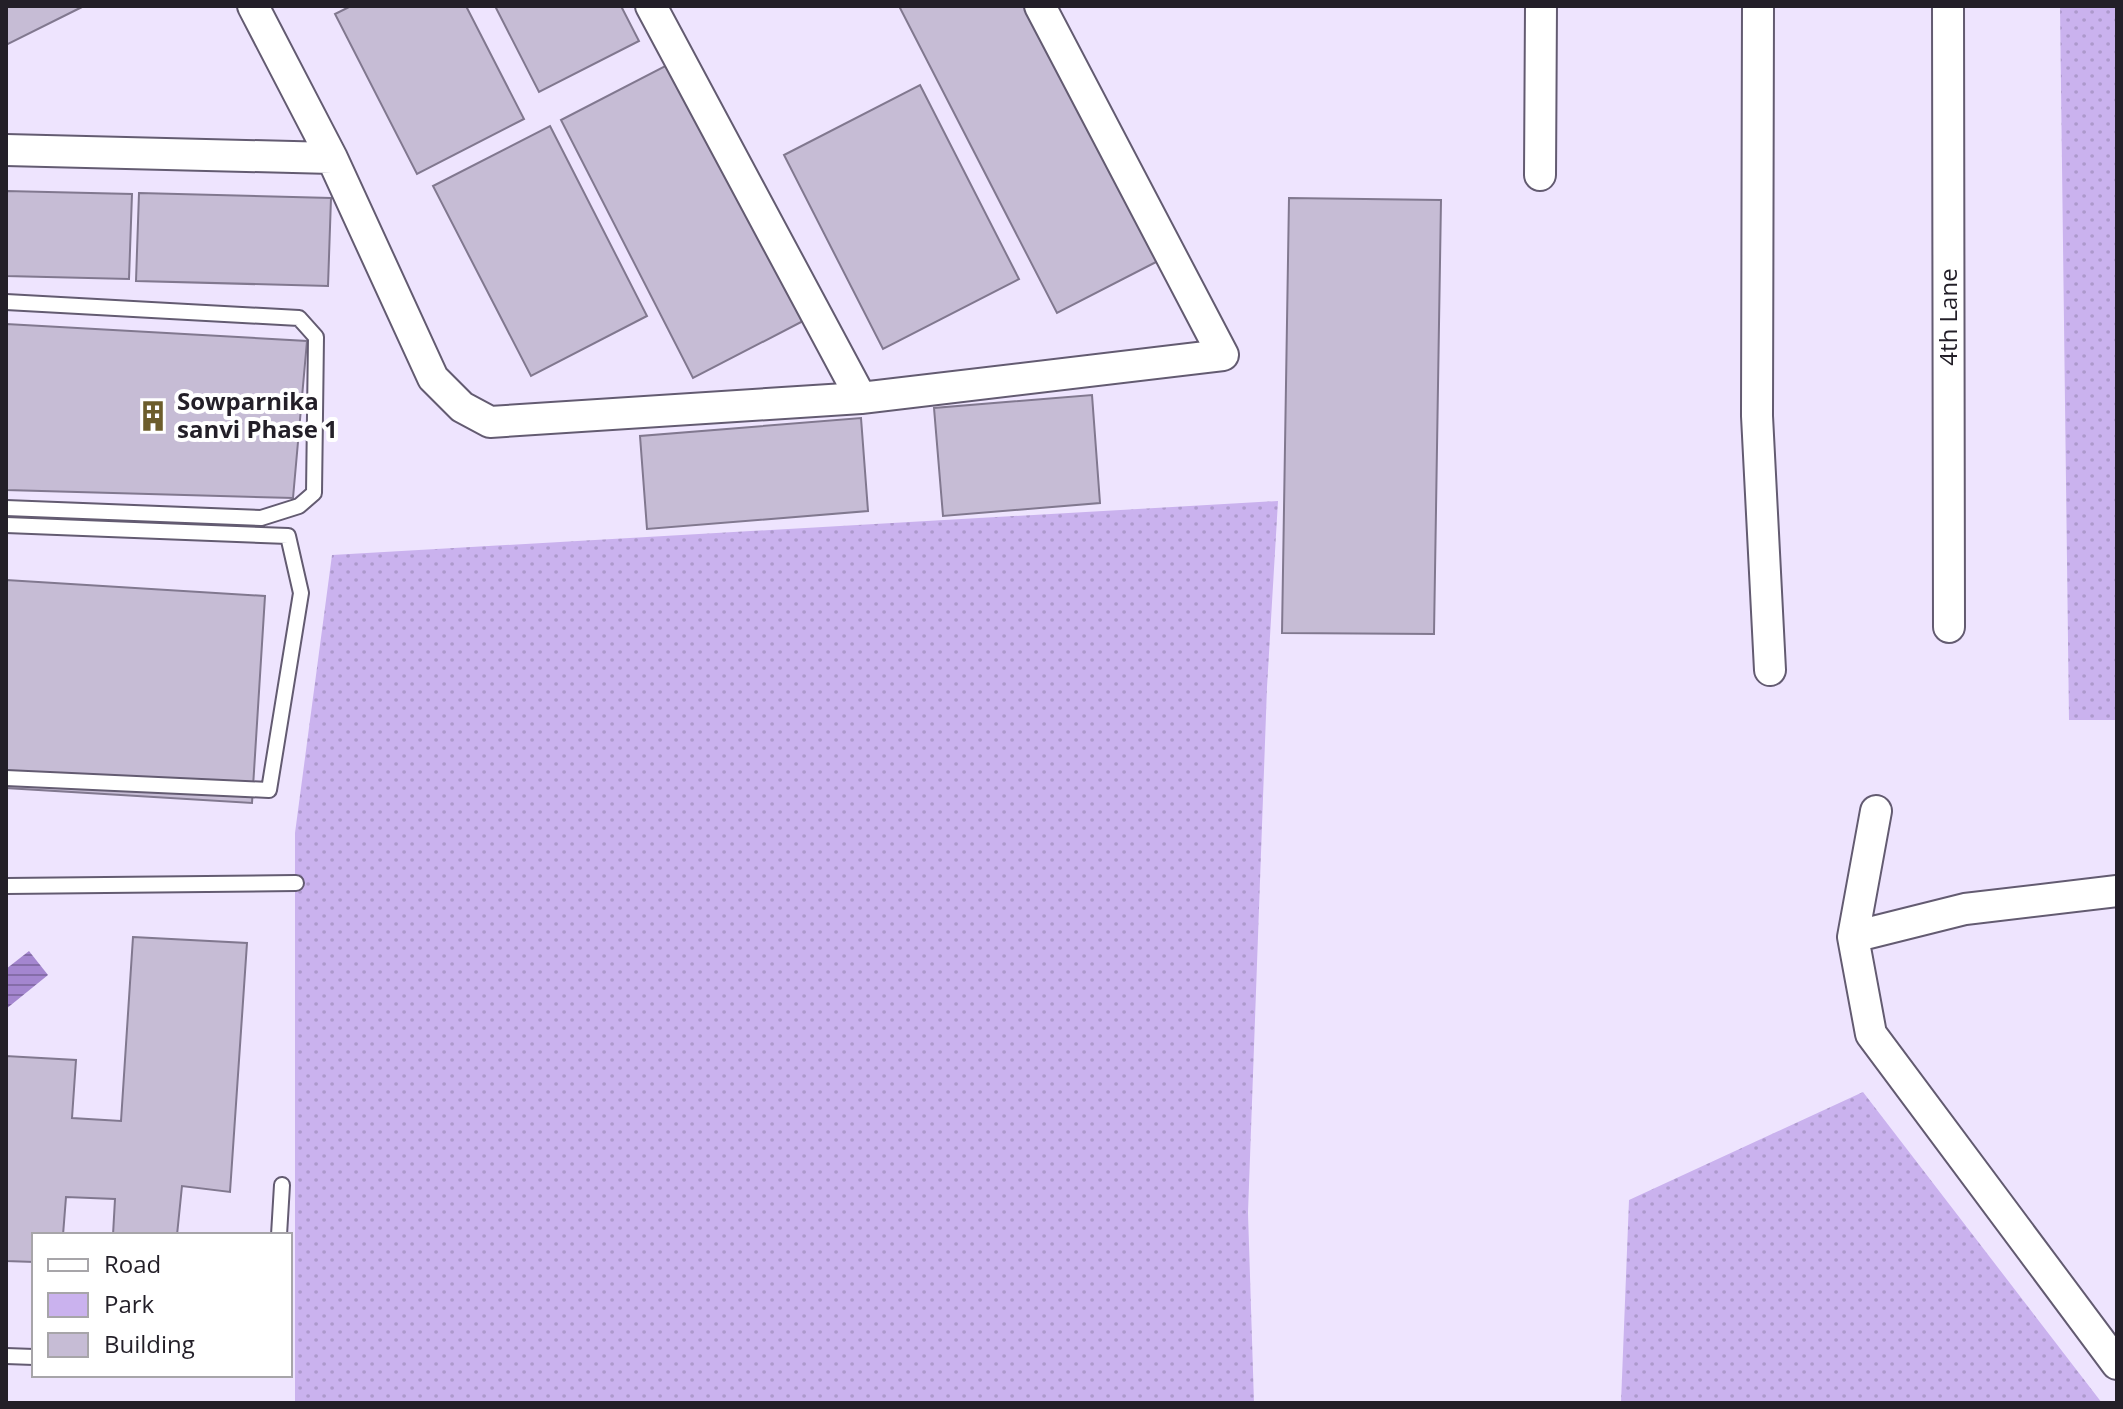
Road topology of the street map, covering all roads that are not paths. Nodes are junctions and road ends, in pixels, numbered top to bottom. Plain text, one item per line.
1 (253, 6) edge
2 (651, 6) edge
3 (1040, 6) edge
4 (1541, 6) edge
5 (1758, 6) edge
6 (1948, 6) edge
7 (6, 150) edge
8 (332, 158) junction
9 (1540, 175) dead end
10 (6, 302) edge
11 (861, 398) junction
12 (6, 508) edge
13 (6, 525) edge
14 (1949, 627) dead end
15 (1770, 670) dead end
16 (6, 778) edge
17 (1876, 811) dead end
18 (296, 883) dead end
19 (6, 886) edge
20 (2117, 891) edge
21 (1853, 937) junction
22 (282, 1185) dead end
23 (279, 1233) edge
24 (6, 1356) edge
25 (32, 1357) edge
26 (2117, 1364) edge

1 - 8 street
2 - 11 street
3 - 11 street
4 - 9 street
5 - 15 street
6 - 14 street, 4th Lane
7 - 8 street
8 - 11 street
10 - 12 lane
13 - 16 lane
17 - 21 street
18 - 19 lane
20 - 21 street
21 - 26 street
22 - 23 lane
24 - 25 lane

